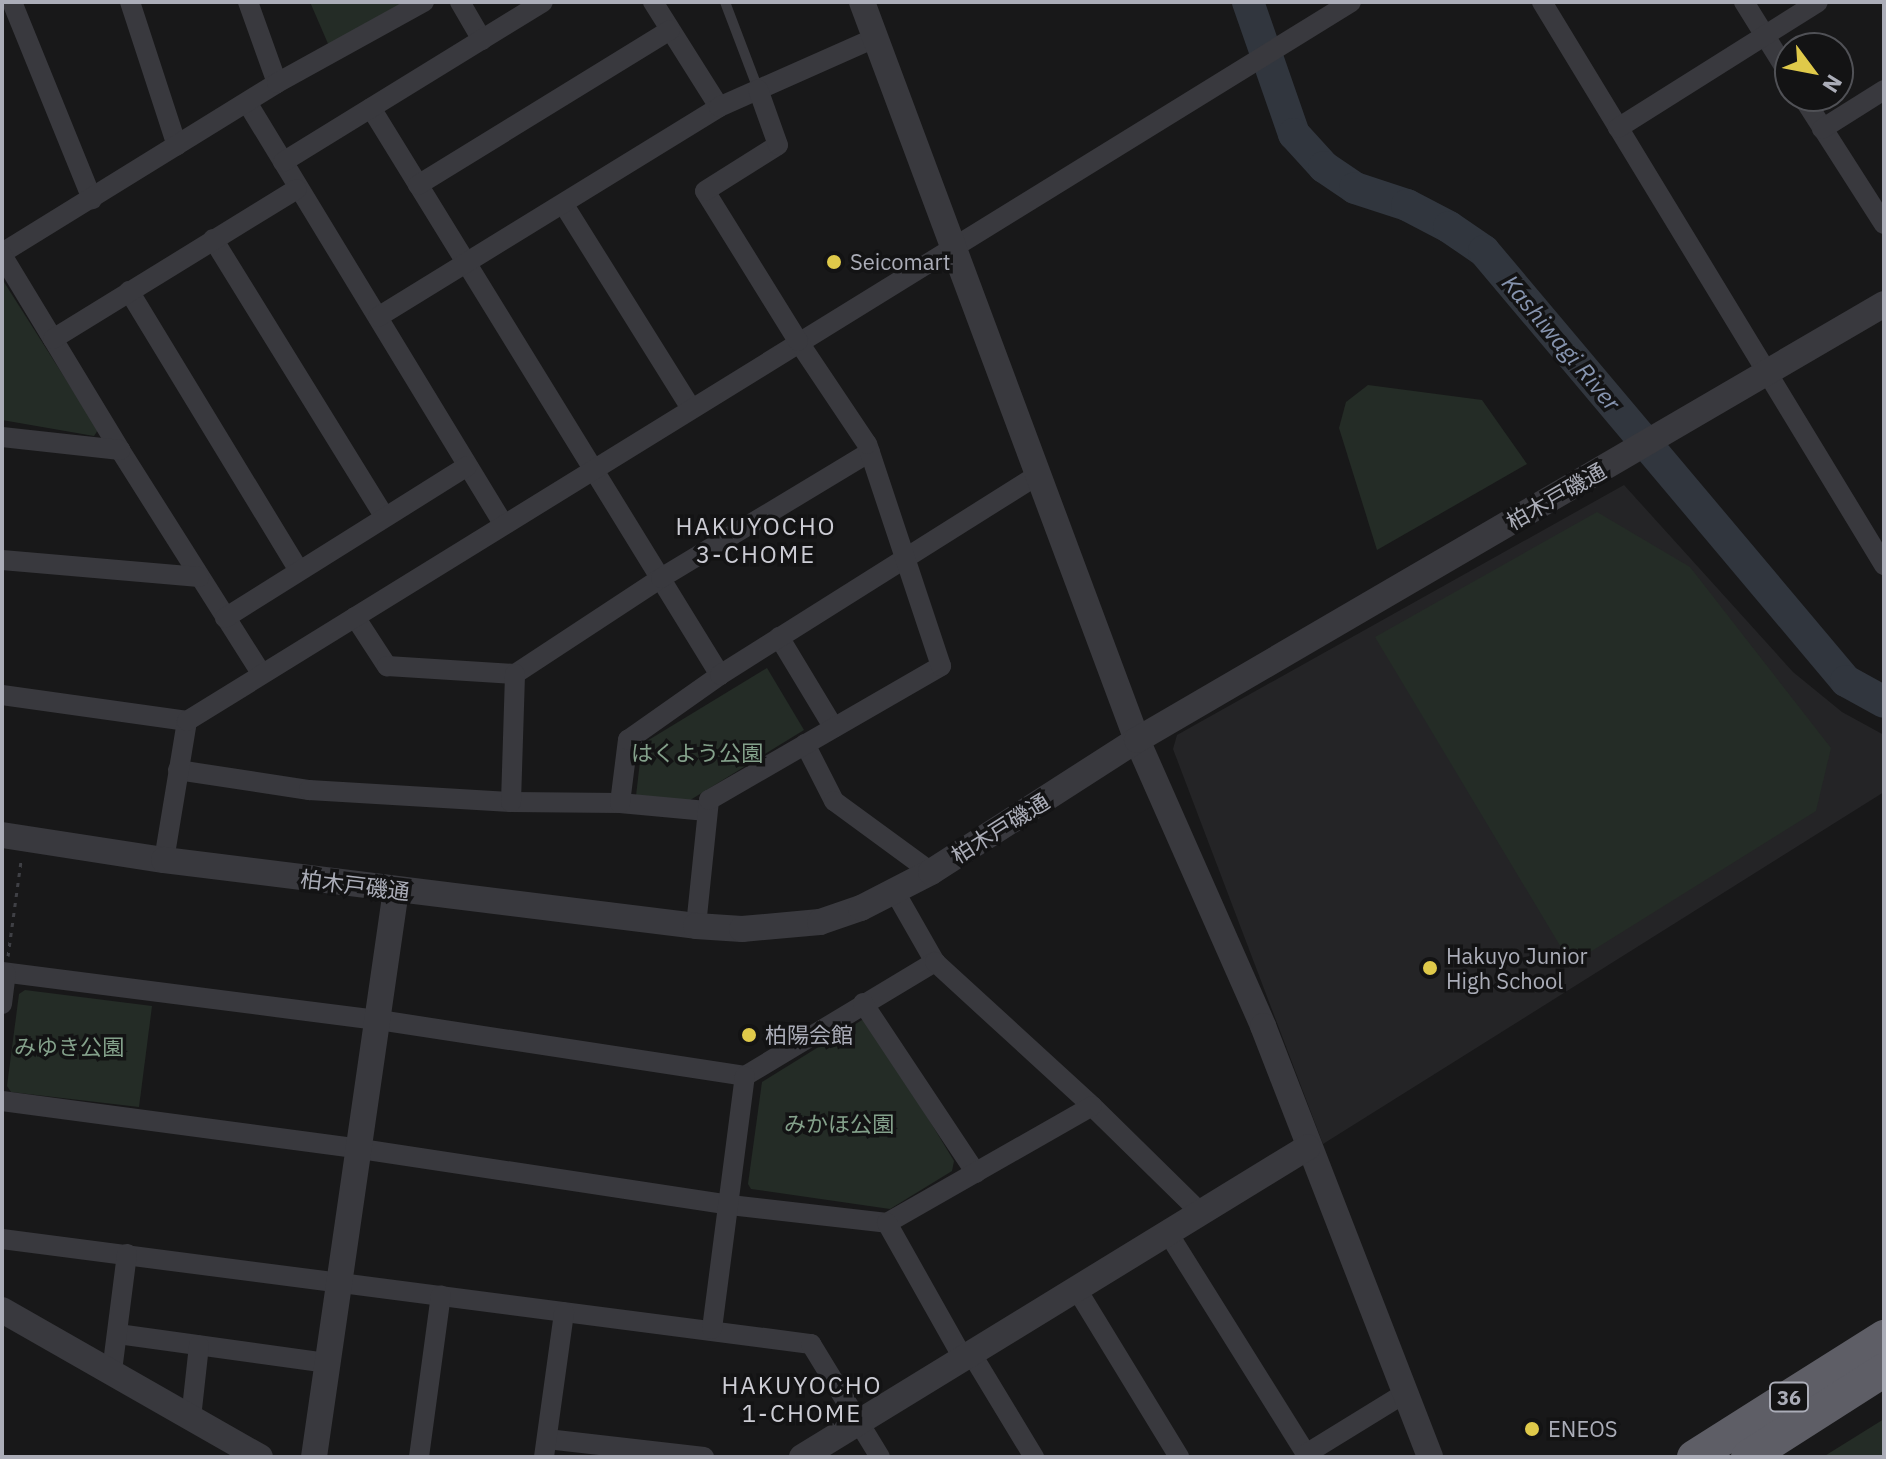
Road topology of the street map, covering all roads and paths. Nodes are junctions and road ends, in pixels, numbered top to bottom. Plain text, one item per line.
1 (12, 2) edge
2 (130, 2) edge
3 (248, 2) edge
4 (424, 2) edge
5 (460, 2) edge
6 (543, 2) edge
7 (653, 2) edge
8 (725, 2) edge
9 (862, 2) edge
10 (1351, 2) edge
11 (1542, 2) edge
12 (1744, 2) edge
13 (1818, 2) edge
14 (670, 30) junction
15 (1765, 34) junction
16 (877, 37) junction
17 (482, 40) junction
18 (1774, 49) edge
19 (277, 83) junction
20 (758, 89) junction
21 (1884, 90) edge
22 (248, 104) junction
23 (719, 107) junction
24 (371, 108) junction
25 (1812, 112) edge
26 (1618, 128) junction
27 (1822, 129) junction
28 (177, 146) junction
29 (283, 162) junction
30 (418, 185) junction
31 (297, 189) junction
32 (92, 199) junction
33 (564, 205) junction
34 (1883, 219) edge
35 (213, 239) junction
36 (951, 246) junction
37 (2, 254) edge
38 (464, 264) junction
39 (129, 291) junction
40 (1884, 304) edge
41 (378, 317) junction
42 (53, 339) junction
43 (798, 341) junction
44 (1766, 374) junction
45 (690, 407) junction
46 (2, 437) edge
47 (120, 450) junction
48 (870, 452) junction
49 (467, 466) junction
50 (592, 468) junction
51 (1037, 475) junction
52 (384, 516) junction
53 (503, 524) junction
54 (904, 557) junction
55 (2, 560) edge
56 (1884, 565) edge
57 (298, 569) junction
58 (199, 577) junction
59 (661, 578) junction
60 (355, 617) junction
61 (225, 618) junction
62 (779, 637) junction
63 (261, 673) junction
64 (515, 674) junction
65 (720, 675) junction
66 (2, 695) edge
67 (187, 721) junction
68 (834, 728) junction
69 (1137, 740) junction
70 (805, 744) junction
71 (178, 770) junction
72 (511, 802) junction
73 (620, 803) junction
74 (707, 811) junction
75 (13, 836) edge
76 (164, 860) junction
77 (931, 872) junction
78 (396, 890) junction
79 (895, 892) junction
80 (696, 926) junction
81 (935, 962) junction
82 (4, 973) edge
83 (863, 1003) junction
84 (2, 1004) edge
85 (379, 1020) junction
86 (745, 1076) junction
87 (2, 1101) edge
88 (1092, 1106) junction
89 (1308, 1147) junction
90 (361, 1149) junction
91 (976, 1173) junction
92 (730, 1205) junction
93 (1201, 1213) junction
94 (887, 1223) junction
95 (1168, 1233) junction
96 (2, 1239) edge
97 (127, 1254) junction
98 (339, 1281) junction
99 (1076, 1288) junction
100 (441, 1295) junction
101 (2, 1310) edge
102 (564, 1312) junction
103 (712, 1329) junction
104 (118, 1334) junction
105 (1884, 1337) edge
106 (199, 1345) junction
107 (966, 1355) junction
108 (328, 1363) junction
109 (1884, 1370) edge
110 (112, 1371) junction
111 (1405, 1393) junction
112 (191, 1418) junction
113 (858, 1422) junction
114 (546, 1448) edge
115 (1307, 1455) edge
116 (260, 1457) edge
117 (314, 1457) edge
118 (419, 1457) edge
119 (704, 1457) edge
120 (802, 1457) edge
121 (880, 1457) edge
122 (1034, 1457) edge
123 (1179, 1457) edge
124 (1430, 1457) edge
125 (1694, 1457) edge
126 (1748, 1457) edge

1 - 32 street
2 - 28 street
3 - 19 street
4 - 19 street
5 - 17 street
6 - 17 street
7 - 14 street
8 - 20 lane
9 - 16 street
10 - 36 street
11 - 26 street
12 - 15 street
13 - 15 street
14 - 23 street
14 - 30 street
15 - 18 street
15 - 26 street
16 - 20 street
16 - 36 street
17 - 24 street
19 - 22 street
20 - 23 street
20 - 43 street
21 - 27 street
22 - 28 street
22 - 29 street
23 - 33 street
24 - 29 street
24 - 30 street
25 - 27 street
26 - 44 street
27 - 34 street
28 - 32 street
29 - 31 street
30 - 38 street
31 - 35 street
31 - 41 street
32 - 37 street
33 - 38 street
33 - 45 street
35 - 39 street
35 - 52 street
36 - 43 street
36 - 51 street
37 - 42 street
38 - 41 street
38 - 50 street
39 - 42 street
39 - 57 street
40 - 44 street, 柏木戸磯通
41 - 49 street
42 - 47 street
43 - 45 street
43 - 48 street
44 - 56 street
44 - 69 street, 柏木戸磯通
45 - 50 street
46 - 47 street
47 - 58 street
48 - 54 street
48 - 59 street
49 - 52 street
49 - 53 street
50 - 53 street
50 - 59 street
51 - 54 street
51 - 69 street
52 - 57 street
53 - 60 street
54 - 62 street
54 - 68 street
55 - 58 street
57 - 61 street
58 - 61 street
59 - 64 street
59 - 65 street
60 - 63 street
60 - 64 street
61 - 63 street
62 - 65 street
62 - 68 street
63 - 67 street
64 - 72 street
65 - 73 street
66 - 67 street
67 - 71 street
68 - 70 street
69 - 77 street, 柏木戸磯通
69 - 89 street
70 - 74 street
70 - 77 street
71 - 72 street
71 - 76 street
72 - 73 street
73 - 74 street
74 - 80 street
75 - 76 street, 柏木戸磯通
75 - 82 path
76 - 78 street, 柏木戸磯通
77 - 79 street, 柏木戸磯通
78 - 80 street, 柏木戸磯通
78 - 85 street
79 - 80 street, 柏木戸磯通
79 - 81 street
81 - 83 street
81 - 88 street
82 - 84 street
82 - 85 street
83 - 86 street
83 - 91 street
85 - 86 street
85 - 90 street
86 - 92 street
87 - 90 street
88 - 91 street
88 - 93 street
89 - 93 street
89 - 111 street
90 - 92 street
90 - 98 street
91 - 94 street
92 - 94 street
92 - 103 street
93 - 95 street
94 - 107 street
95 - 99 street
95 - 115 street
96 - 97 street
97 - 98 street
97 - 104 street
98 - 100 street
98 - 108 street
99 - 107 street
99 - 123 street
100 - 102 street
100 - 118 street
101 - 110 street
102 - 103 street
102 - 114 street
103 - 113 street
104 - 106 street
104 - 110 street
105 - 125 highway, 36
106 - 108 street
106 - 112 street
107 - 113 street
107 - 122 street
108 - 117 street
109 - 126 highway, 36
110 - 112 street
111 - 115 street
111 - 124 street
112 - 116 street
113 - 120 street
113 - 121 street
114 - 119 street

